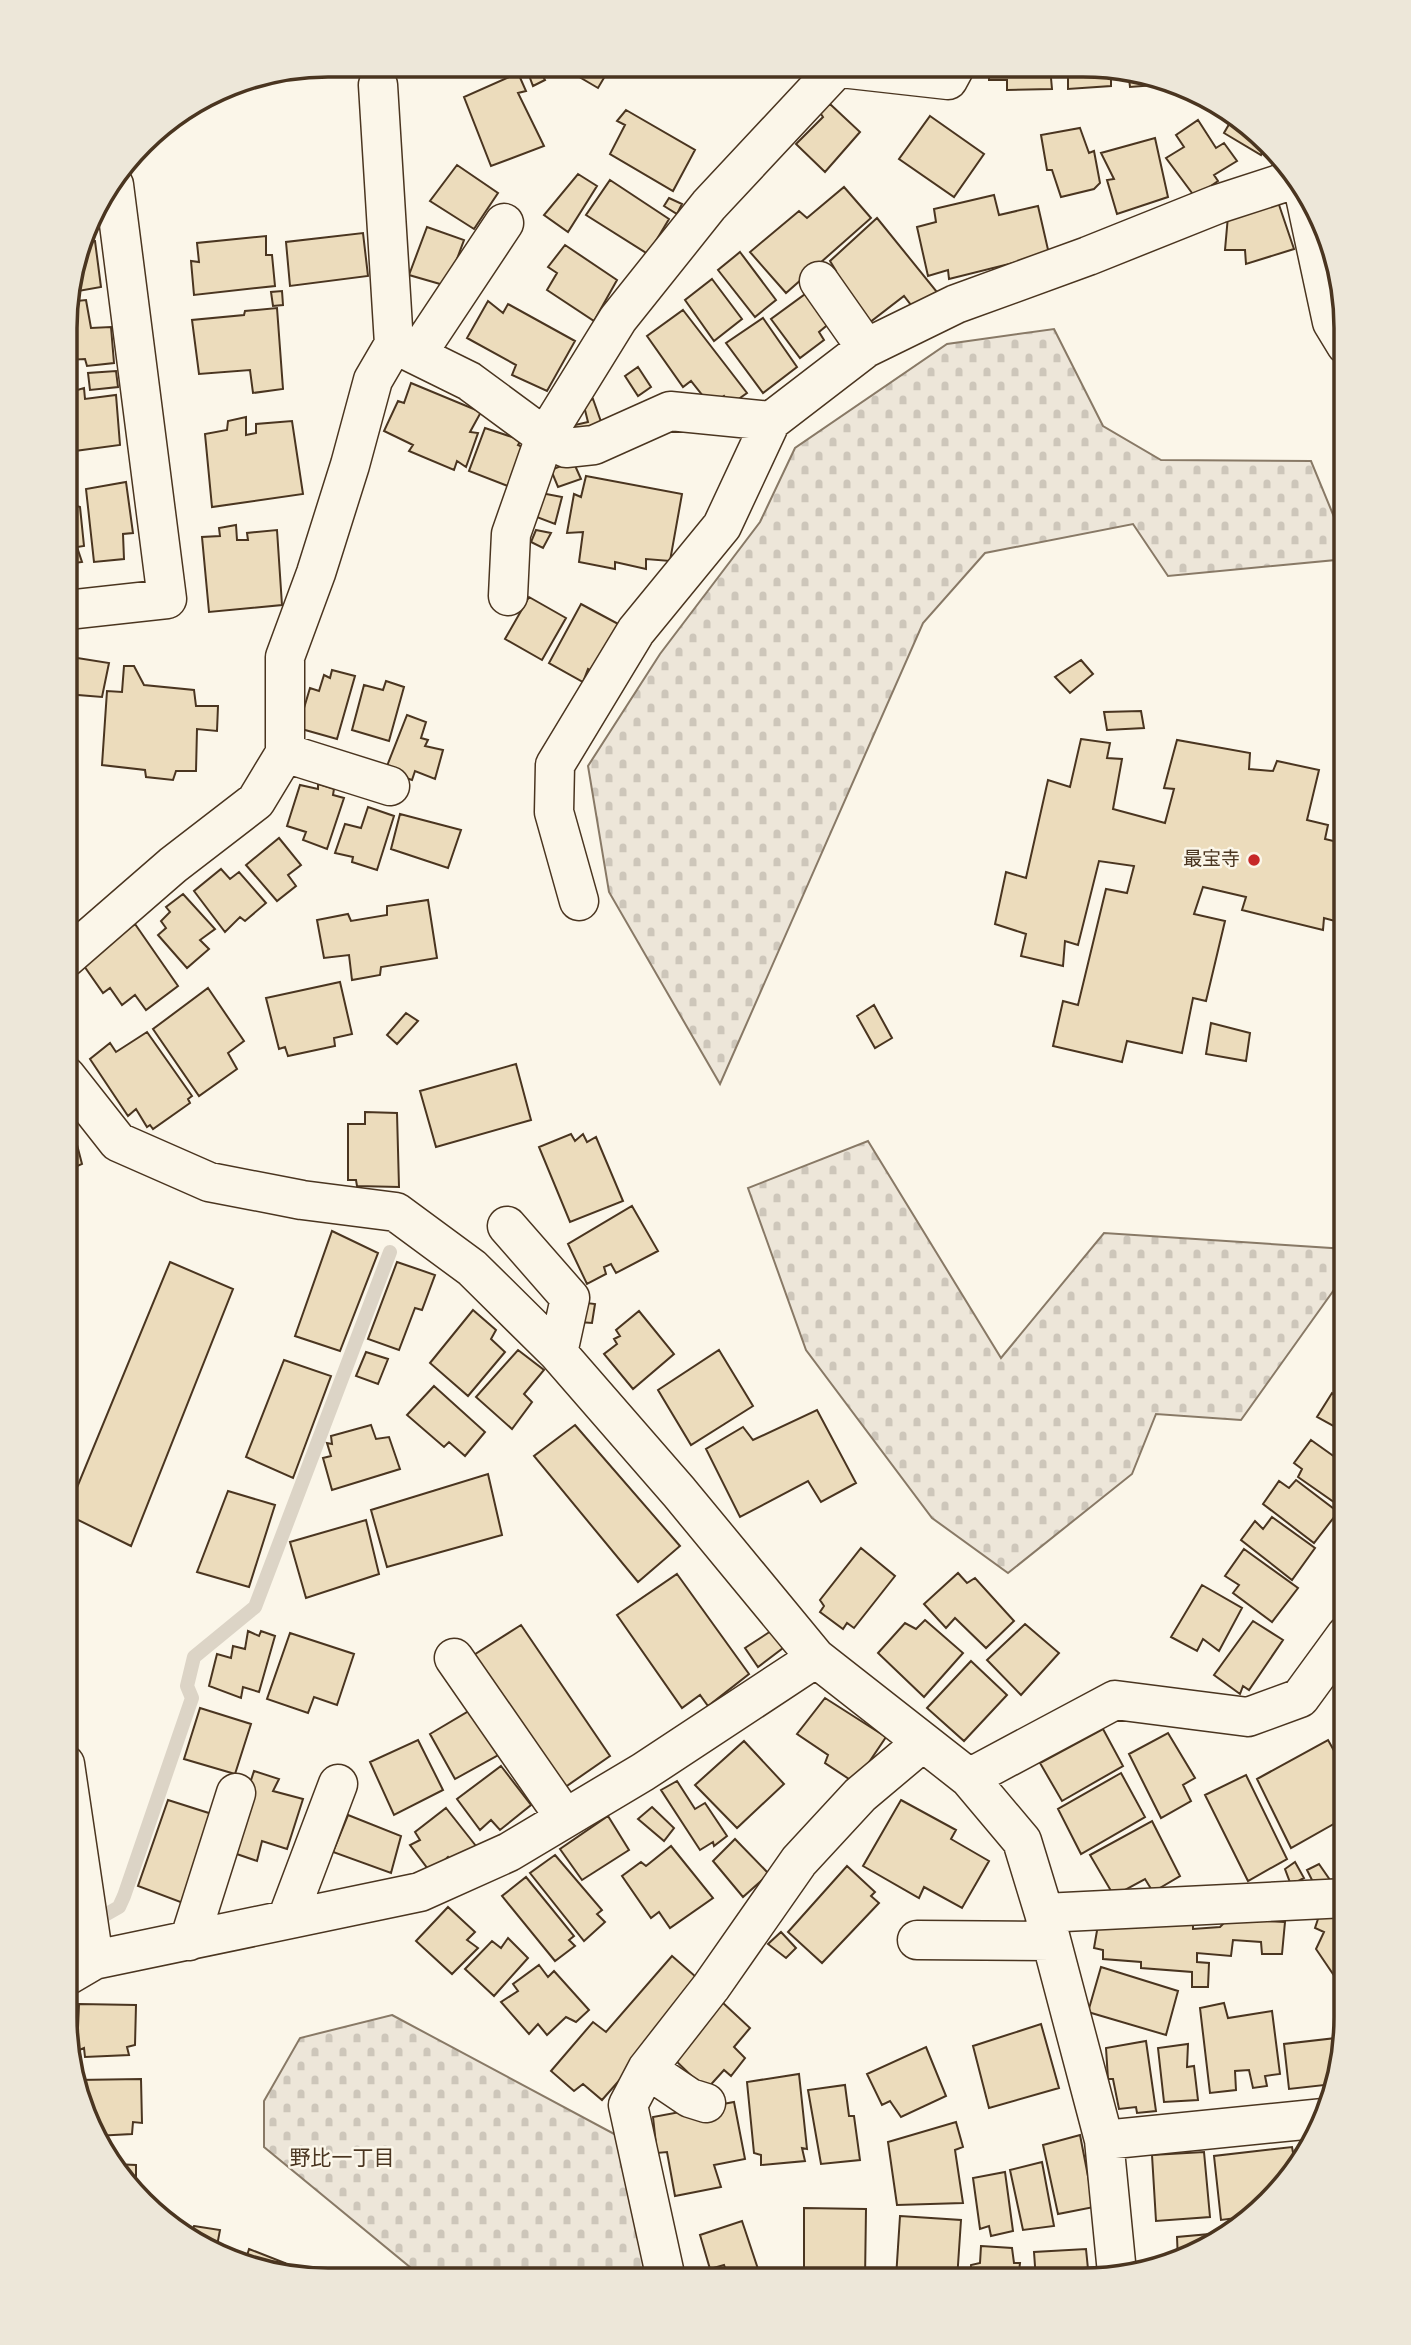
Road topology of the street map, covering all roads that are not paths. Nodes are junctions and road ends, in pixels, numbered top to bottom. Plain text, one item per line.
1 (821, 77) edge
2 (918, 77) edge
3 (950, 77) edge
4 (378, 85) dead end
5 (1287, 182) edge
6 (115, 195) edge
7 (504, 223) dead end
8 (1311, 223) edge
9 (819, 281) dead end
10 (1334, 326) edge
11 (866, 348) junction
12 (405, 349) junction
13 (771, 421) junction
14 (545, 437) junction
15 (508, 596) dead end
16 (77, 609) edge
17 (285, 753) junction
18 (390, 786) dead end
19 (579, 901) dead end
20 (77, 948) edge
21 (77, 1090) edge
22 (507, 1226) dead end
23 (558, 1353) junction
24 (1334, 1651) edge
25 (454, 1658) dead end
26 (816, 1658) junction
27 (923, 1742) junction
28 (970, 1778) junction
29 (338, 1784) dead end
30 (236, 1793) dead end
31 (565, 1818) junction
32 (1334, 1898) edge
33 (287, 1919) junction
34 (1047, 1927) junction
35 (77, 1939) edge
36 (917, 1940) dead end
37 (189, 1941) junction
38 (79, 1968) edge
39 (647, 2069) junction
40 (706, 2103) dead end
41 (1312, 2119) edge
42 (1104, 2140) junction
43 (1116, 2266) edge
44 (664, 2268) edge

1 - 14 street
2 - 3 street
4 - 12 street
5 - 11 street
6 - 16 street
7 - 12 street
8 - 10 street
9 - 11 street
11 - 13 street
12 - 14 street
12 - 17 street
13 - 14 street
13 - 19 street
14 - 15 street
17 - 18 street
17 - 20 street
21 - 23 street
22 - 23 street
23 - 26 street
24 - 28 street
25 - 31 street
26 - 27 street
26 - 31 street
27 - 28 street
27 - 39 street
28 - 34 street
29 - 33 street
30 - 37 street
31 - 33 street
32 - 34 street
33 - 37 street
34 - 36 street
34 - 42 street
35 - 38 street
37 - 38 street
39 - 40 street
39 - 44 street
41 - 42 street
42 - 43 street

